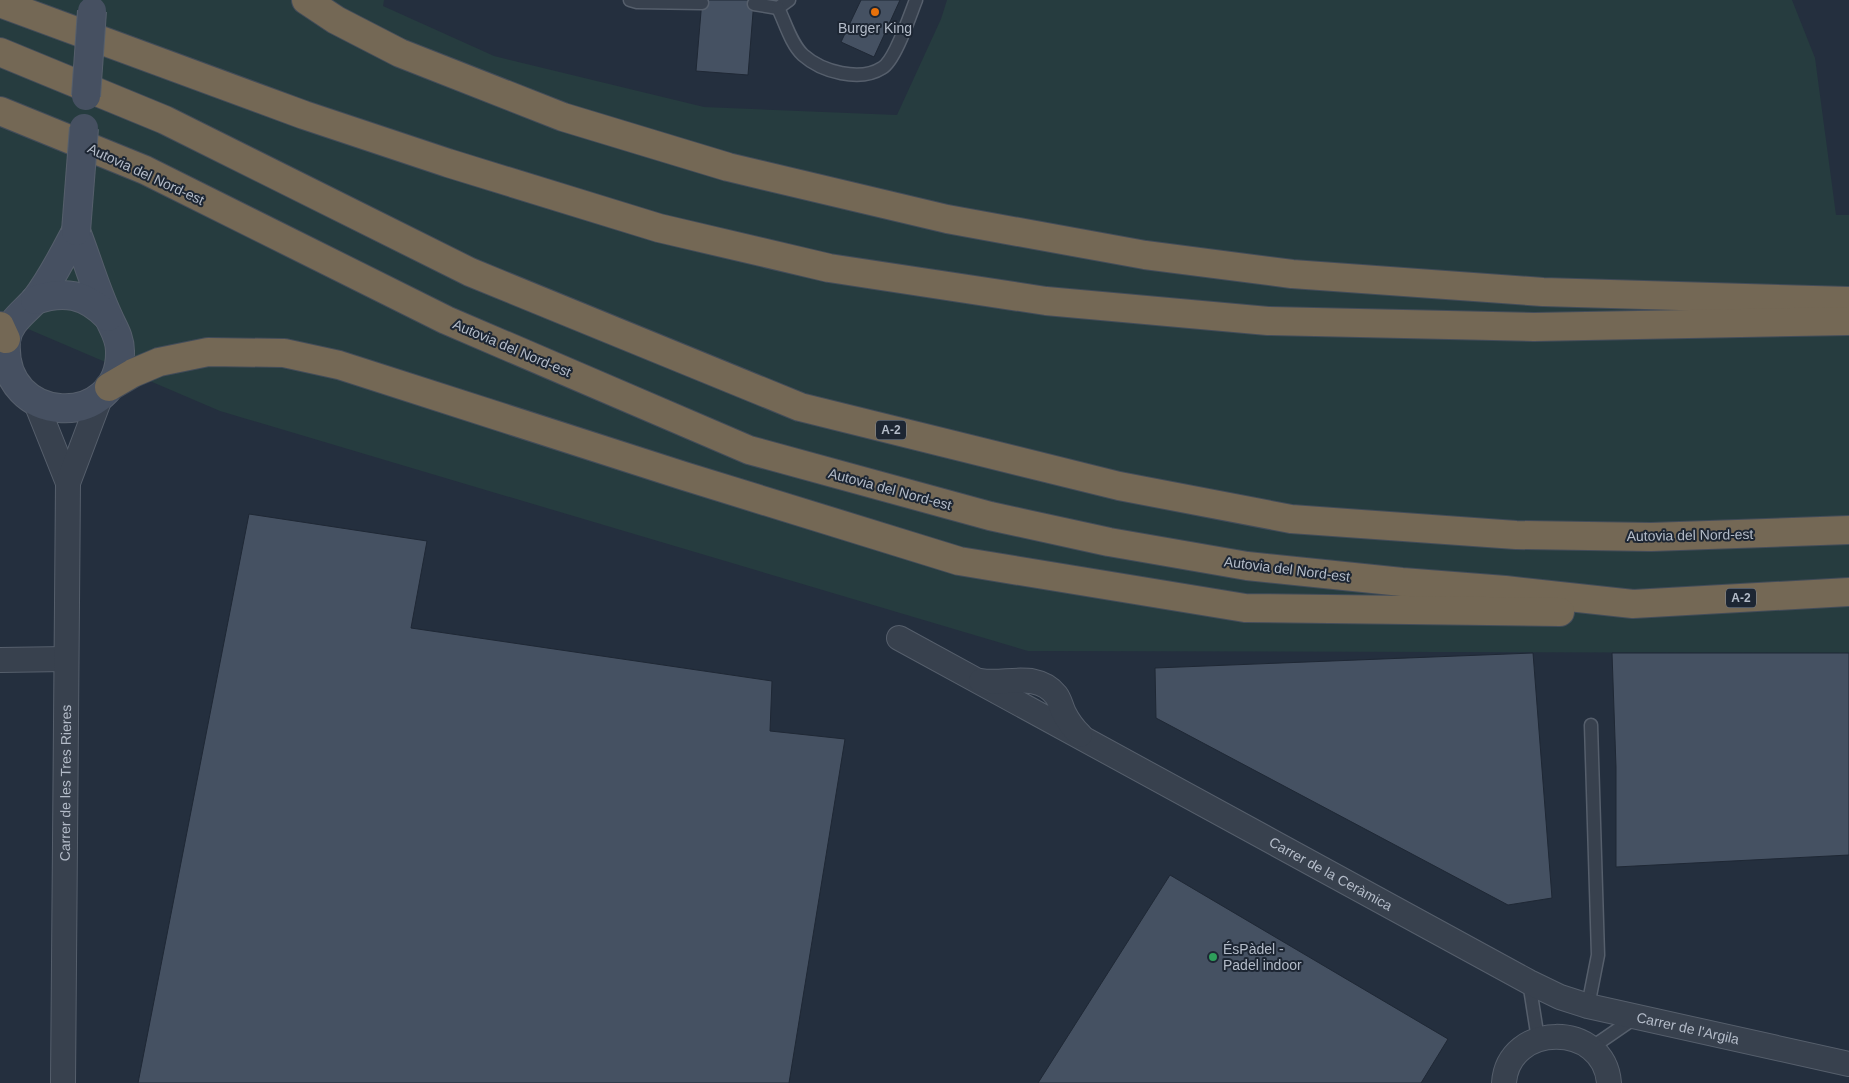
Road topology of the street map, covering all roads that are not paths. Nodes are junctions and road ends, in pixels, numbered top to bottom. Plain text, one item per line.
1 (306, 0) edge
2 (630, 0) edge
3 (916, 0) edge
4 (673, 1) edge
5 (0, 3) edge
6 (702, 3) dead end
7 (754, 4) dead end
8 (784, 4) edge
9 (92, 6) edge
10 (0, 52) edge
11 (0, 110) edge
12 (76, 230) junction
13 (35, 300) junction
14 (1849, 301) edge
15 (108, 317) junction
16 (1849, 321) edge
17 (3, 332) edge
18 (105, 390) junction
19 (36, 403) junction
20 (68, 483) junction
21 (1849, 530) edge
22 (1849, 592) edge
23 (1633, 604) junction
24 (899, 638) dead end
25 (66, 659) junction
26 (0, 660) edge
27 (1591, 725) dead end
28 (1529, 982) junction
29 (1588, 1006) junction
30 (1637, 1016) junction
31 (1538, 1039) junction
32 (1590, 1048) junction
33 (1849, 1064) edge
34 (63, 1083) edge
35 (1504, 1083) edge
36 (1609, 1083) edge

1 - 14 highway
2 - 4 lane
3 - 8 lane
4 - 6 lane
5 - 16 highway
7 - 8 lane
9 - 12 main road, bridge
10 - 21 highway, Autovia del Nord-est / A-2
11 - 23 highway, Autovia del Nord-est / A-2
12 - 13 main road
12 - 15 main road
13 - 15 main road
13 - 17 main road
15 - 18 main road
17 - 19 main road
18 - 19 main road
18 - 20 street, Carrer de les Tres Rieres
18 - 23 highway
19 - 20 street, Carrer de les Tres Rieres
20 - 25 street, Carrer de les Tres Rieres
22 - 23 highway, Autovia del Nord-est / A-2
24 - 28 street, Carrer de la Ceràmica
25 - 26 street
25 - 34 street, Carrer de les Tres Rieres
27 - 29 lane
28 - 29 street, Carrer de l'Argila
28 - 31 lane
29 - 30 street, Carrer de l'Argila
30 - 32 lane
30 - 33 street, Carrer de l'Argila
31 - 32 street
31 - 35 street
32 - 36 street

